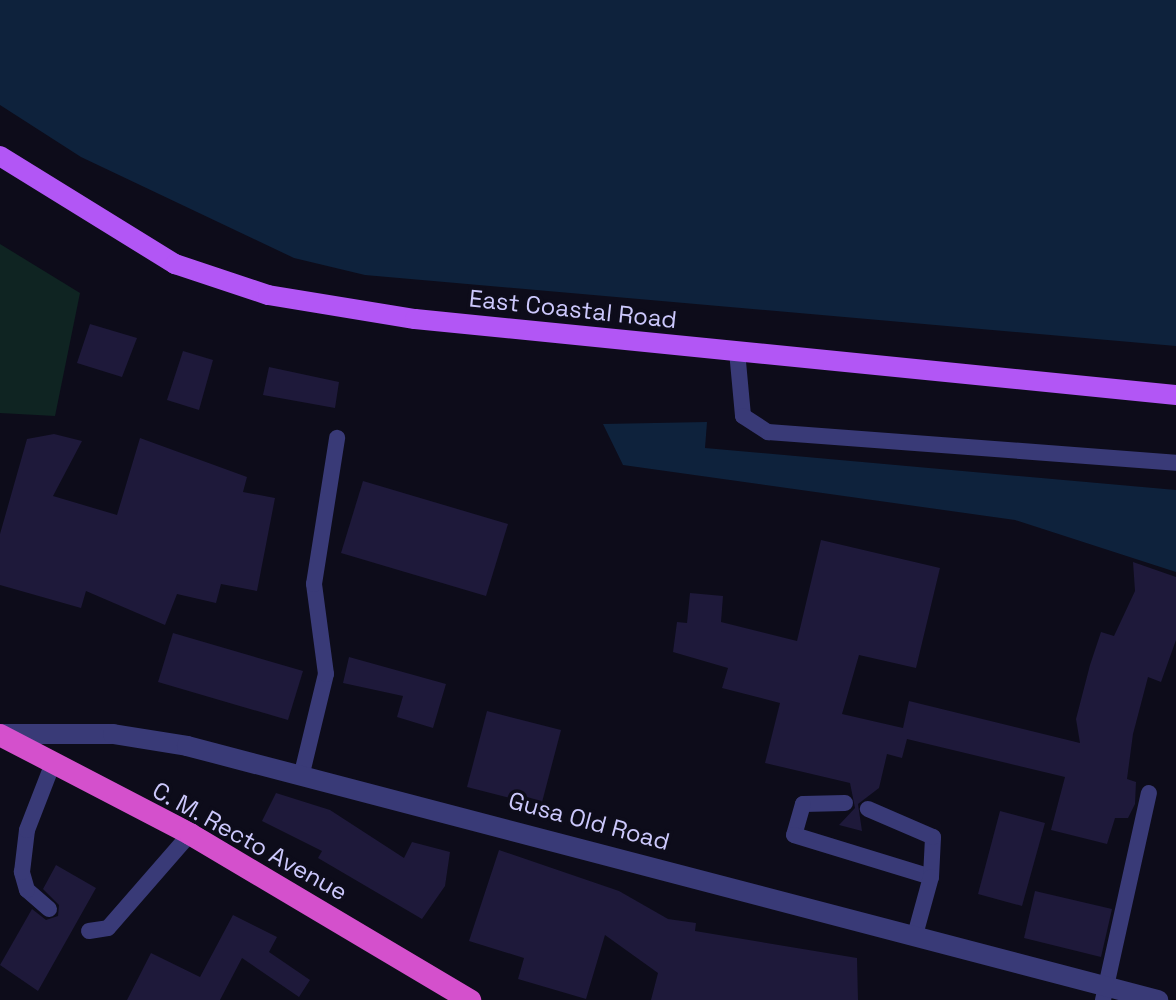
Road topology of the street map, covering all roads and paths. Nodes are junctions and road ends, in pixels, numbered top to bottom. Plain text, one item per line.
1 (0, 156) edge
2 (737, 351) junction
3 (1176, 395) edge
4 (337, 438) dead end
5 (1176, 463) edge
6 (0, 734) edge
7 (53, 763) junction
8 (302, 773) junction
9 (1149, 793) dead end
10 (845, 803) dead end
11 (868, 809) dead end
12 (190, 834) junction
13 (931, 877) junction
14 (49, 909) dead end
15 (89, 931) dead end
16 (915, 935) junction
17 (1104, 993) edge
18 (470, 1000) edge
19 (1158, 1000) edge

1 - 2 main road, East Coastal Road
2 - 3 main road, East Coastal Road
2 - 5 lane
4 - 8 lane
6 - 7 highway, C. M. Recto Avenue
6 - 8 street, Gusa Old Road
7 - 12 highway, C. M. Recto Avenue
7 - 14 lane
8 - 16 street, Gusa Old Road
9 - 17 lane
10 - 13 lane
11 - 13 lane
12 - 15 lane
12 - 18 highway, C. M. Recto Avenue
13 - 16 lane
16 - 17 street, Gusa Old Road
17 - 19 street, Gusa Old Road

